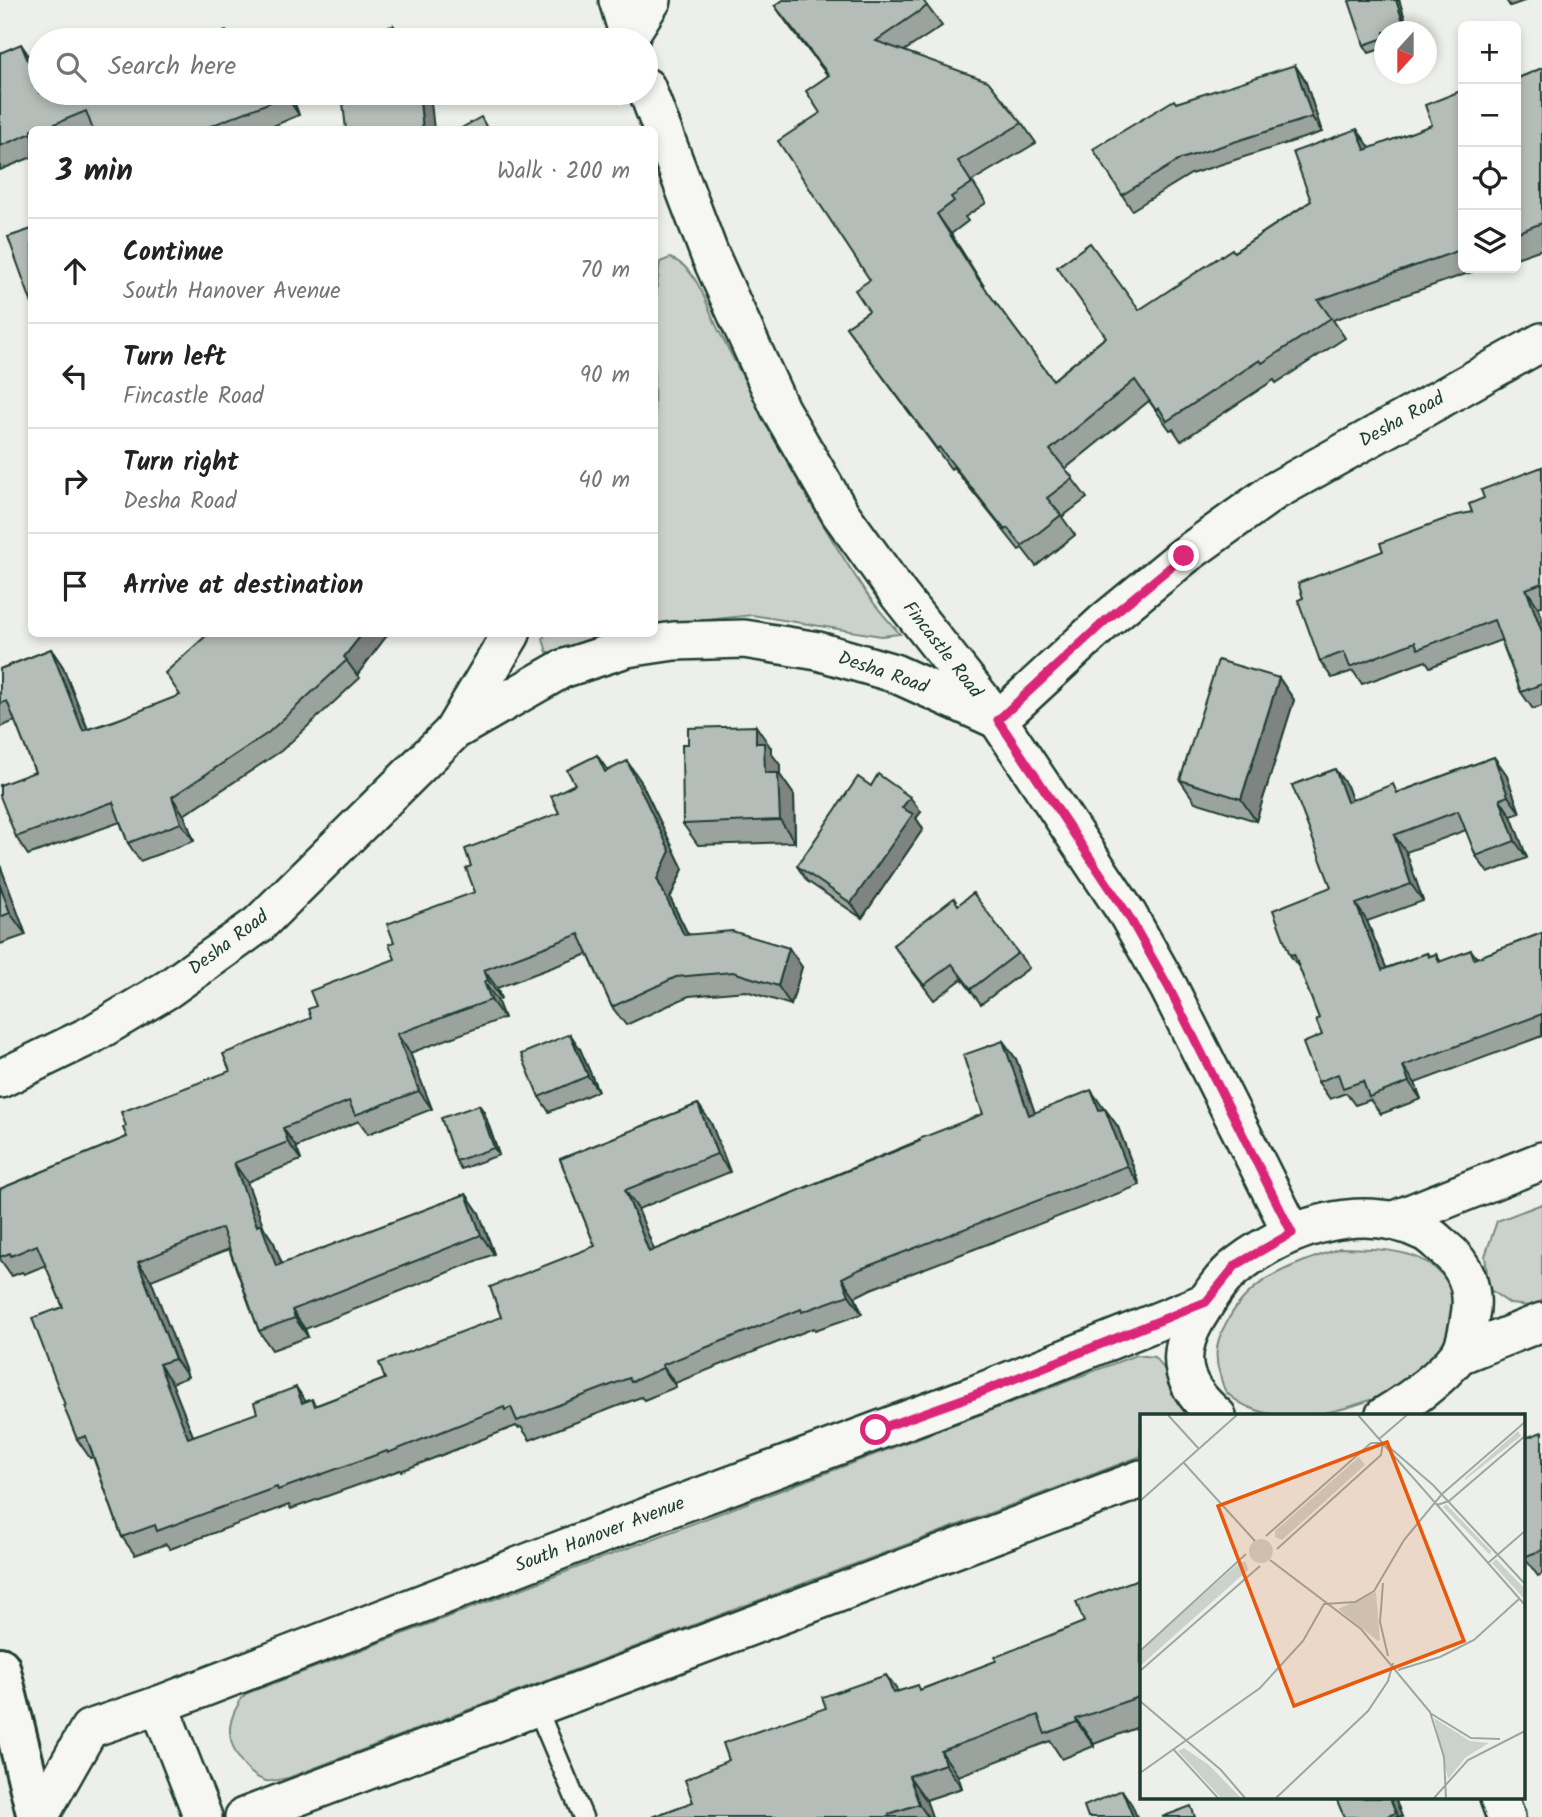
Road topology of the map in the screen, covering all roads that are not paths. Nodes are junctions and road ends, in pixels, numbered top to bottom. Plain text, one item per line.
1 (618, 0) edge
2 (652, 0) edge
3 (627, 28) edge
4 (636, 28) edge
5 (648, 106) edge
6 (656, 126) edge
7 (658, 130) edge
8 (1542, 342) edge
9 (508, 637) edge
10 (998, 720) junction
11 (454, 731) junction
12 (0, 1079) edge
13 (1542, 1161) edge
14 (1392, 1221) junction
15 (1292, 1233) junction
16 (1206, 1302) junction
17 (1542, 1322) edge
18 (1459, 1355) junction
19 (1214, 1414) edge
20 (1387, 1414) edge
21 (1140, 1479) edge
22 (0, 1667) edge
23 (159, 1705) junction
24 (537, 1708) junction
25 (0, 1761) edge
26 (1500, 1800) edge
27 (37, 1817) edge
28 (203, 1817) edge
29 (244, 1817) edge
30 (581, 1817) edge
31 (1506, 1817) edge

1 - 3 street
2 - 4 street
5 - 6 street, Fincastle Road
7 - 10 street, Fincastle Road
8 - 10 street, Desha Road
9 - 11 street, Desha Road
10 - 11 street, Desha Road
10 - 15 street, Fincastle Road
11 - 12 street, Desha Road
13 - 14 street, South Hanover Avenue
14 - 15 street, South Hanover Avenue
14 - 18 street, South Hanover Avenue
15 - 16 street, South Hanover Avenue
16 - 19 street, South Hanover Avenue
16 - 23 street, South Hanover Avenue
17 - 18 street, South Hanover Avenue
18 - 20 street, South Hanover Avenue
21 - 24 street
22 - 27 main road
23 - 27 street, South Hanover Avenue
23 - 28 street
24 - 29 street
24 - 30 lane
25 - 27 main road
26 - 31 street

